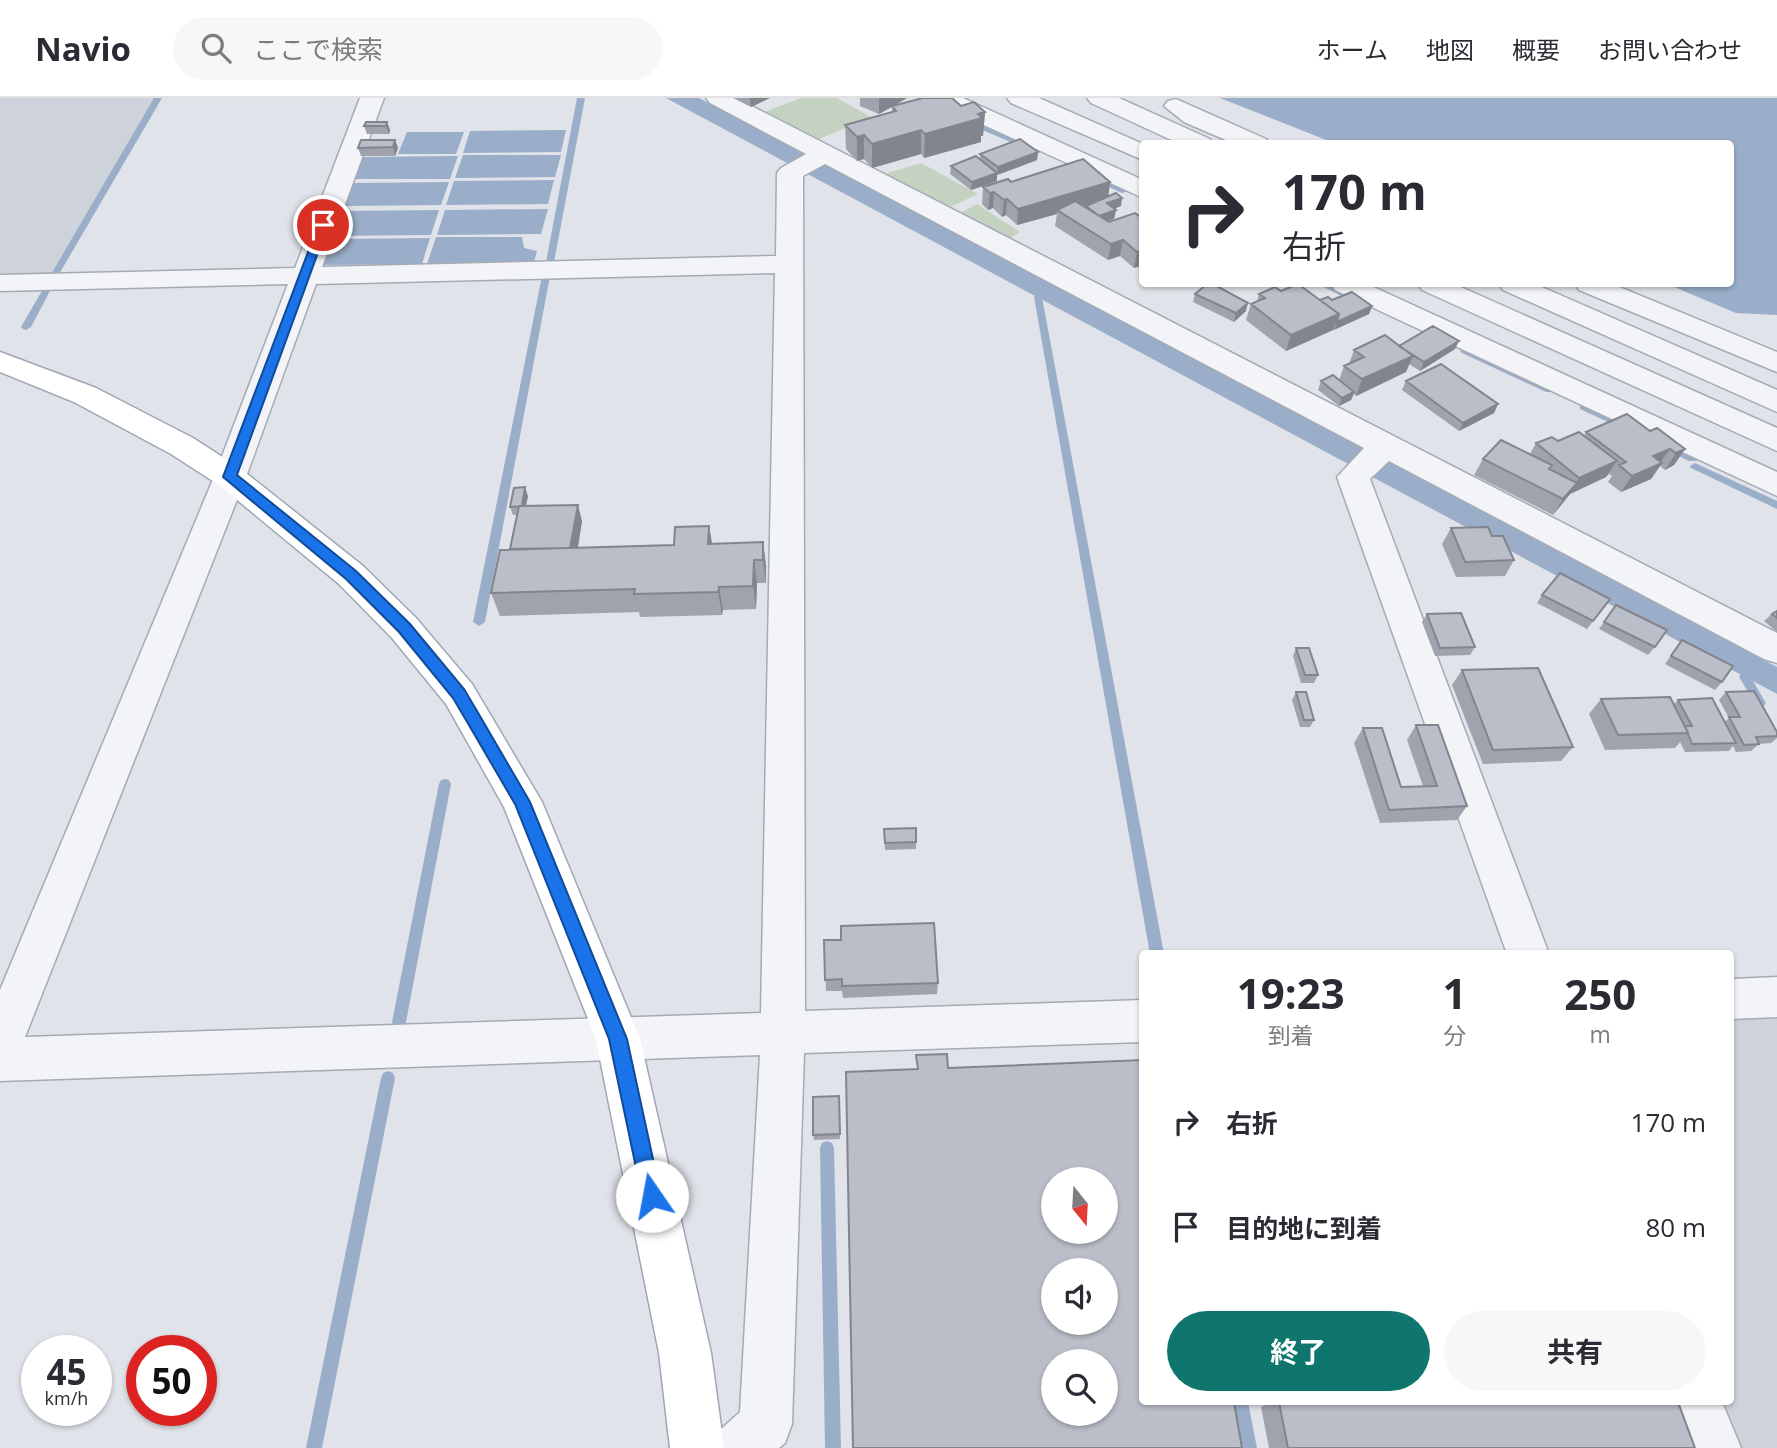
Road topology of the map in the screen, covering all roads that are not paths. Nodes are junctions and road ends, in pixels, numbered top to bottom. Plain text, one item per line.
1 (372, 98) edge
2 (718, 98) edge
3 (944, 98) edge
4 (1019, 98) edge
5 (1099, 98) edge
6 (1141, 98) edge
7 (1162, 98) edge
8 (1193, 117) junction
9 (1191, 140) edge
10 (1248, 140) edge
11 (1139, 151) edge
12 (821, 155) junction
13 (1139, 188) edge
14 (791, 264) junction
15 (303, 276) junction
16 (0, 283) edge
17 (1351, 287) edge
18 (1439, 287) edge
19 (1520, 287) edge
20 (1596, 287) edge
21 (0, 361) edge
22 (1777, 363) edge
23 (1777, 402) edge
24 (1777, 440) edge
25 (1383, 448) junction
26 (230, 477) junction
27 (1777, 485) edge
28 (1777, 649) edge
29 (1527, 950) edge
30 (1777, 997) edge
31 (1734, 999) edge
32 (1139, 1021) edge
33 (783, 1034) junction
34 (618, 1039) junction
35 (0, 1044) edge
36 (0, 1059) edge
37 (1697, 1405) edge
38 (697, 1448) edge
39 (740, 1448) edge
40 (1714, 1448) edge

1 - 15 street
2 - 12 street
3 - 13 street
4 - 11 street
5 - 9 street
6 - 8 street
7 - 8 street
8 - 10 street
12 - 14 street
12 - 25 street
14 - 15 street
14 - 33 street
15 - 16 street
15 - 26 street
17 - 27 street
18 - 24 street
19 - 23 street
20 - 22 street
21 - 26 main road
25 - 28 street
25 - 29 street
26 - 34 main road
26 - 35 street
30 - 31 street
32 - 33 street
33 - 34 street
33 - 39 street
34 - 36 street
34 - 38 main road
37 - 40 street

